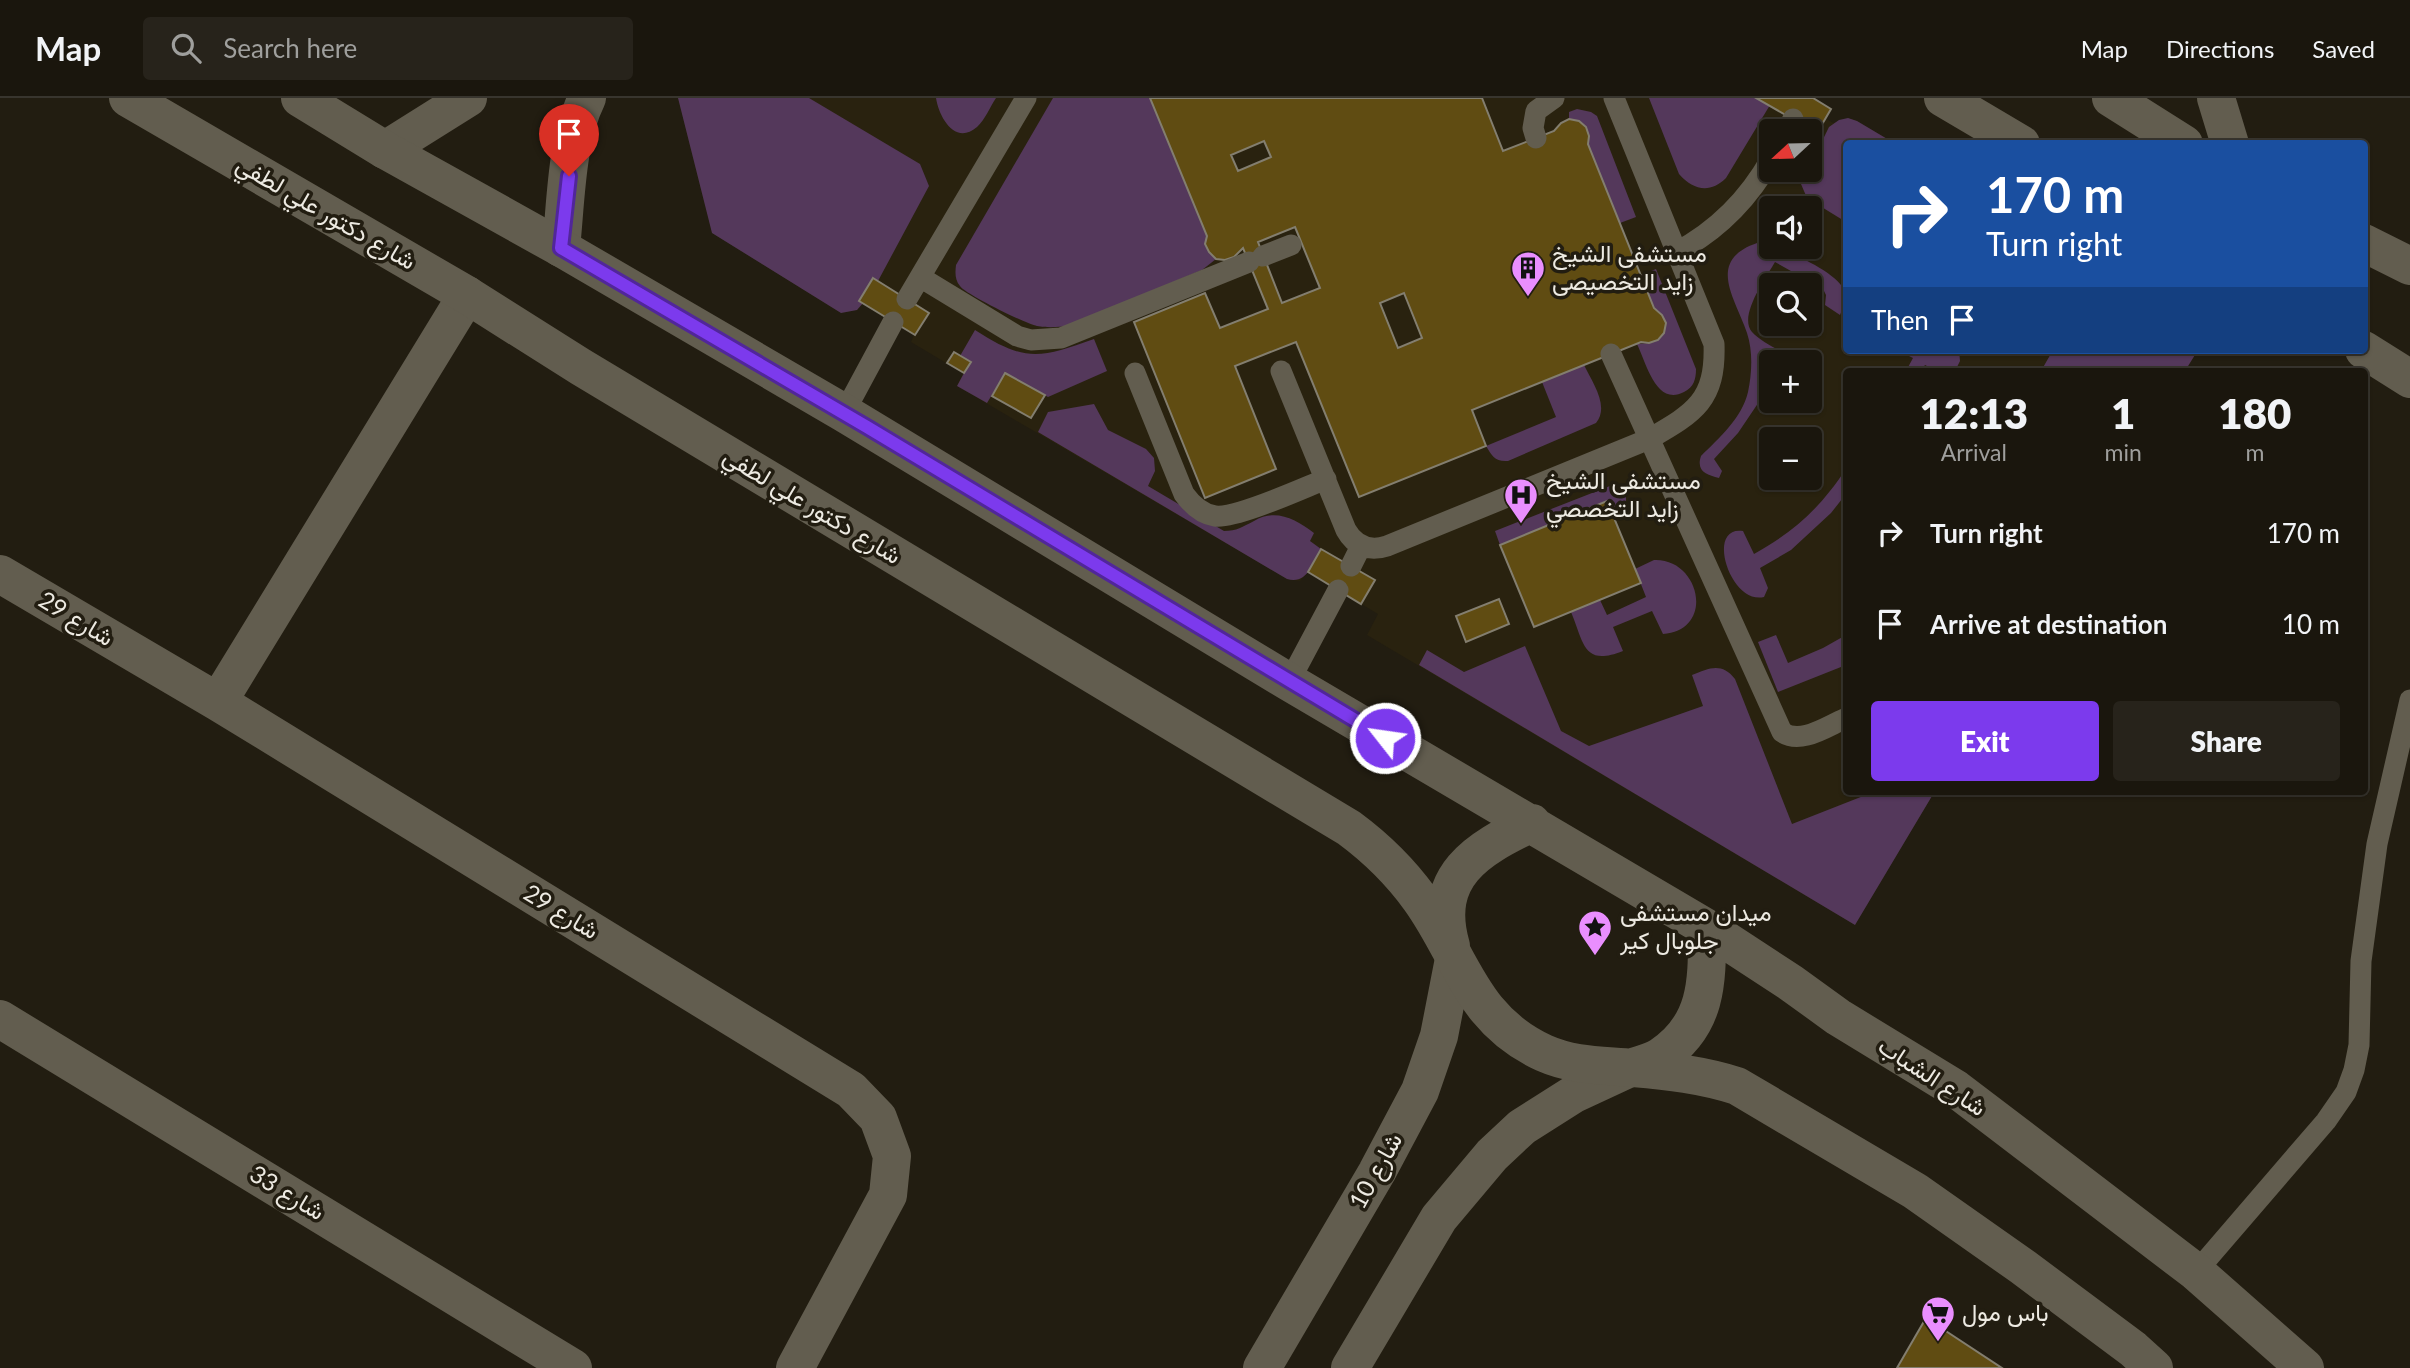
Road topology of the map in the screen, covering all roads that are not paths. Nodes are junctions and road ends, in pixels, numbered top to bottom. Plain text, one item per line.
1 (128, 98) edge
2 (300, 98) edge
3 (468, 98) edge
4 (587, 98) edge
5 (1026, 98) edge
6 (1554, 98) edge
7 (1614, 98) edge
8 (1943, 98) edge
9 (2111, 98) edge
10 (2216, 98) edge
11 (1536, 138) dead end
12 (2014, 140) edge
13 (2178, 140) edge
14 (2229, 140) edge
15 (385, 150) junction
16 (1759, 179) edge
17 (1291, 245) dead end
18 (2368, 245) edge
19 (561, 248) junction
20 (1677, 252) junction
21 (2410, 266) edge
22 (920, 277) junction
23 (467, 295) junction
24 (907, 299) dead end
25 (893, 322) dead end
26 (2368, 353) edge
27 (1611, 354) dead end
28 (1281, 371) dead end
29 (1135, 373) dead end
30 (2410, 379) edge
31 (844, 413) junction
32 (1649, 439) junction
33 (1326, 479) junction
34 (1361, 546) junction
35 (1351, 566) dead end
36 (0, 574) edge
37 (1338, 590) dead end
38 (1289, 682) junction
39 (2410, 700) edge
40 (218, 702) junction
41 (1843, 719) edge
42 (1532, 823) junction
43 (1707, 928) junction
44 (1454, 959) junction
45 (0, 1019) edge
46 (1630, 1068) junction
47 (2196, 1272) junction
48 (573, 1368) edge
49 (795, 1368) edge
50 (1262, 1368) edge
51 (1350, 1368) edge
52 (2154, 1368) edge
53 (2305, 1368) edge

1 - 23 street, شارع دكتور علي لطفي
2 - 15 street
3 - 15 street
4 - 19 street
5 - 22 lane
6 - 11 lane
7 - 20 lane
8 - 12 street
9 - 13 street
10 - 14 street
15 - 19 street
16 - 20 lane
17 - 22 lane
18 - 21 street
19 - 31 street
20 - 32 lane
22 - 24 lane
23 - 40 street
23 - 44 street, شارع دكتور علي لطفي
25 - 31 lane
26 - 30 street
27 - 32 lane
28 - 33 lane
29 - 33 lane
31 - 38 street
32 - 34 lane
32 - 41 lane
33 - 34 lane
34 - 35 lane
36 - 40 street, شارع 29
37 - 38 lane
38 - 42 street
39 - 47 lane
40 - 49 street, شارع 29
42 - 43 street, شارع الشباب
42 - 44 street
43 - 46 street
43 - 47 street, شارع الشباب
44 - 46 street
44 - 50 street, شارع 10
45 - 48 street, شارع 33
46 - 51 street
46 - 52 street
47 - 53 street, شارع الشباب

